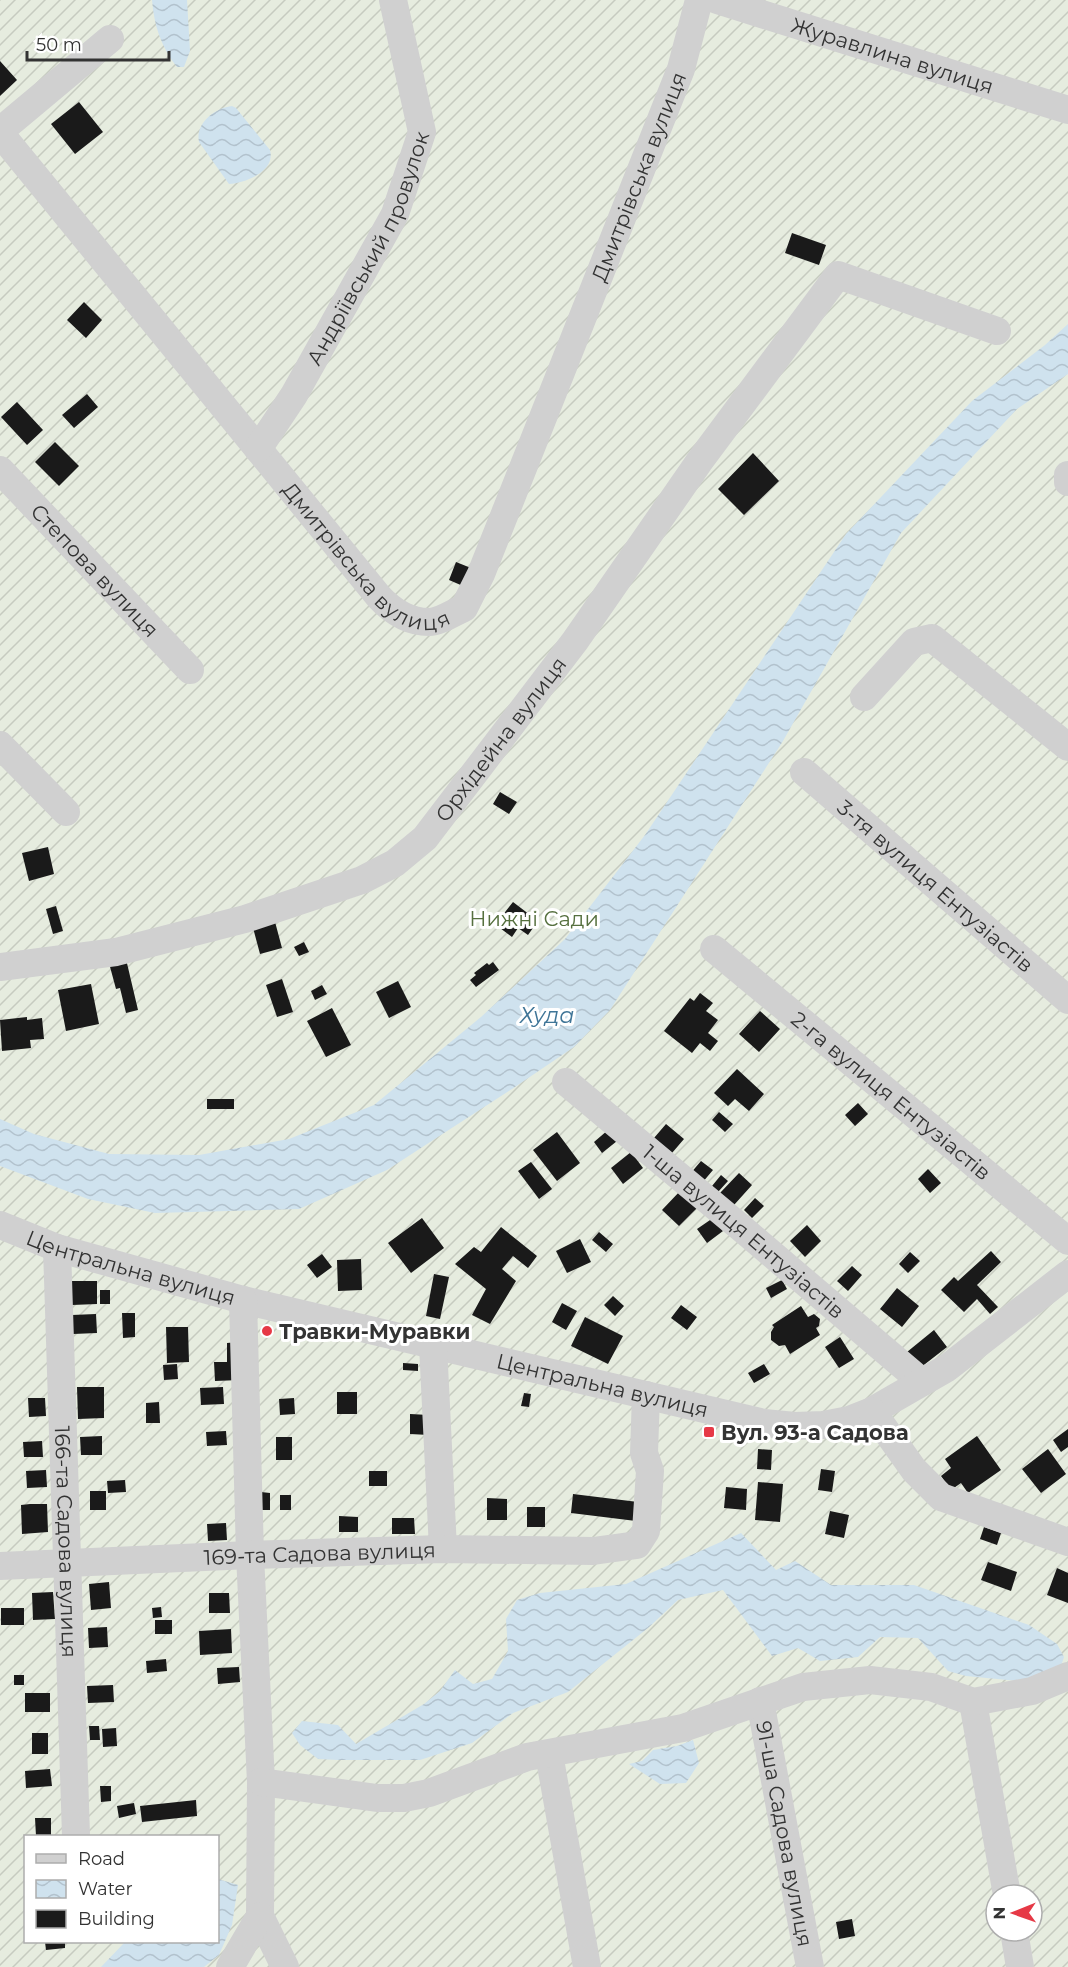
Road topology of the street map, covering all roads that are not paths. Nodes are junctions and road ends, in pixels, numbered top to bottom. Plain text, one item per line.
1 (393, 0) edge
2 (699, 0) edge
3 (717, 0) edge
4 (110, 39) dead end
5 (1068, 110) edge
6 (0, 132) edge
7 (997, 331) dead end
8 (258, 448) junction
9 (0, 470) edge
10 (1068, 476) edge
11 (1068, 482) edge
12 (190, 670) dead end
13 (864, 697) dead end
14 (0, 745) edge
15 (1068, 747) edge
16 (804, 772) dead end
17 (66, 812) dead end
18 (714, 949) dead end
19 (0, 967) edge
20 (1068, 1000) edge
21 (566, 1082) dead end
22 (0, 1225) edge
23 (1068, 1241) edge
24 (57, 1248) junction
25 (1068, 1274) edge
26 (243, 1300) junction
27 (433, 1345) junction
28 (922, 1382) junction
29 (646, 1395) junction
30 (872, 1411) junction
31 (1068, 1542) edge
32 (443, 1550) junction
33 (250, 1555) junction
34 (69, 1563) junction
35 (0, 1566) edge
36 (1068, 1676) edge
37 (760, 1701) junction
38 (973, 1702) junction
39 (549, 1754) junction
40 (261, 1782) junction
41 (76, 1835) edge
42 (1005, 1883) edge
43 (260, 1916) junction
44 (1016, 1943) edge
45 (230, 1967) edge
46 (285, 1967) edge
47 (587, 1967) edge
48 (810, 1967) edge
49 (1020, 1967) edge

1 - 8 street, Андріївський провулок
2 - 8 street, Дмитрівська вулиця
3 - 5 street, Журавлина вулиця
4 - 6 street
6 - 8 street, Дмитрівська вулиця
7 - 19 street, Орхідейна вулиця
9 - 12 street, Степова вулиця
10 - 11 street
13 - 15 street
14 - 17 street
16 - 20 street, 3-тя вулиця Ентузіастів
18 - 23 street, 2-га вулиця Ентузіастів
21 - 28 street, 1-ша вулиця Ентузіастів
22 - 24 street, Центральна вулиця
24 - 26 street, Центральна вулиця
24 - 34 street, 166-та Садова вулиця
25 - 28 street, Центральна вулиця
26 - 27 street, Центральна вулиця
26 - 33 street
27 - 29 street, Центральна вулиця
27 - 32 street
28 - 30 street, Центральна вулиця
29 - 30 street, Центральна вулиця
29 - 32 street, 169-та Садова вулиця
30 - 31 street
32 - 33 street, 169-та Садова вулиця
33 - 34 street, 169-та Садова вулиця
33 - 40 street
34 - 35 street, 169-та Садова вулиця
34 - 41 street, 166-та Садова вулиця
36 - 38 street
37 - 38 street
37 - 39 street
37 - 48 street, 91-ша Садова вулиця
38 - 42 street
39 - 40 street
39 - 47 street
40 - 43 street
43 - 45 street
43 - 46 street
44 - 49 street

